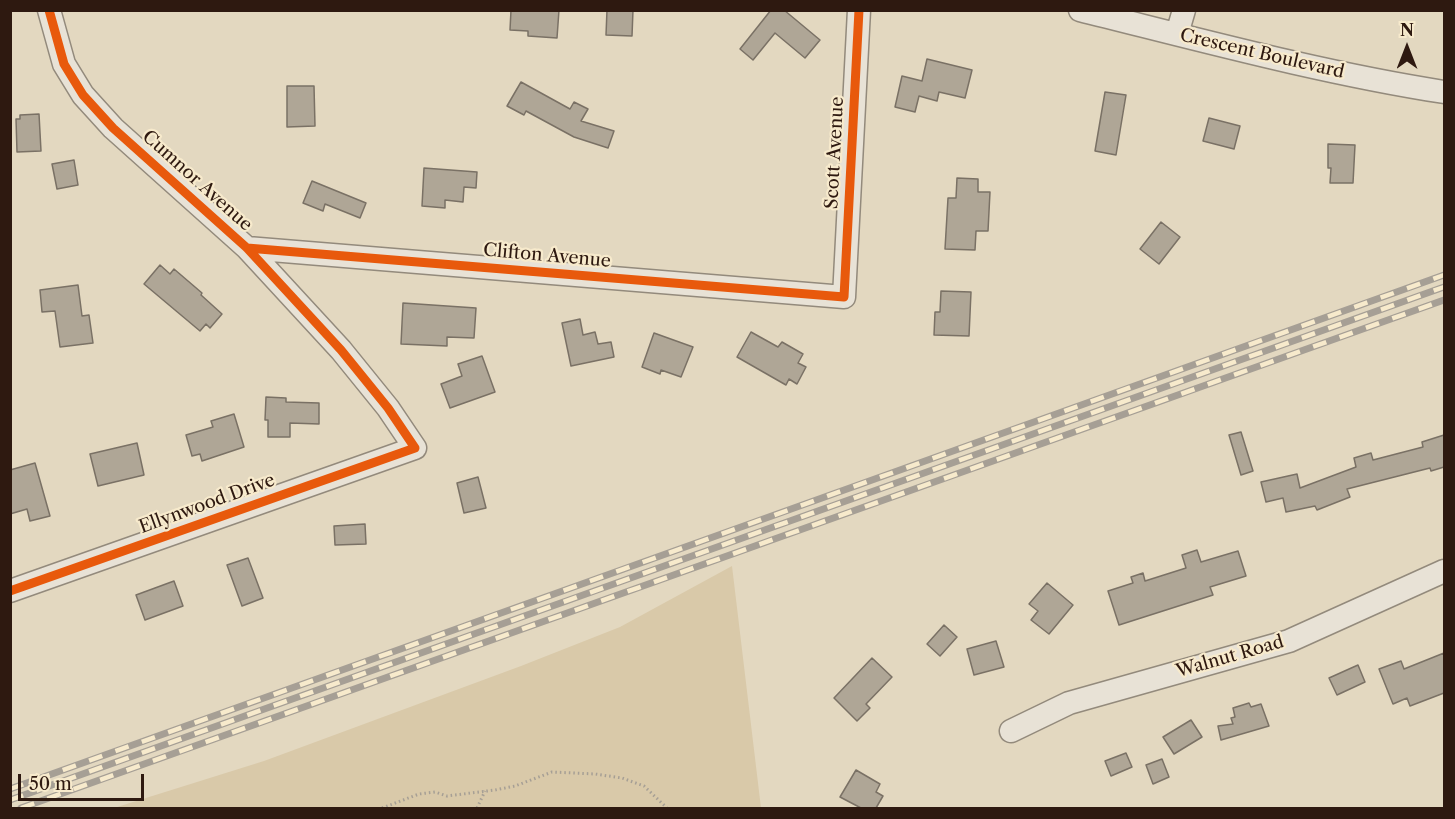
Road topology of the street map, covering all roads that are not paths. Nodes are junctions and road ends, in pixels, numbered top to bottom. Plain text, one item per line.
1 (48, 10) edge
2 (859, 10) edge
3 (1080, 10) edge
4 (1184, 10) edge
5 (1177, 34) junction
6 (1444, 92) edge
7 (247, 248) junction
8 (844, 297) joint
9 (415, 448) joint
10 (1444, 571) edge
11 (10, 591) edge
12 (1011, 731) dead end

1 - 7 street, Cumnor Avenue
2 - 8 street, Scott Avenue
3 - 5 street, Crescent Boulevard
4 - 5 street
5 - 6 street, Crescent Boulevard
7 - 8 street, Clifton Avenue
7 - 9 street, Cumnor Avenue
9 - 11 street, Ellynwood Drive
10 - 12 street, Walnut Road

